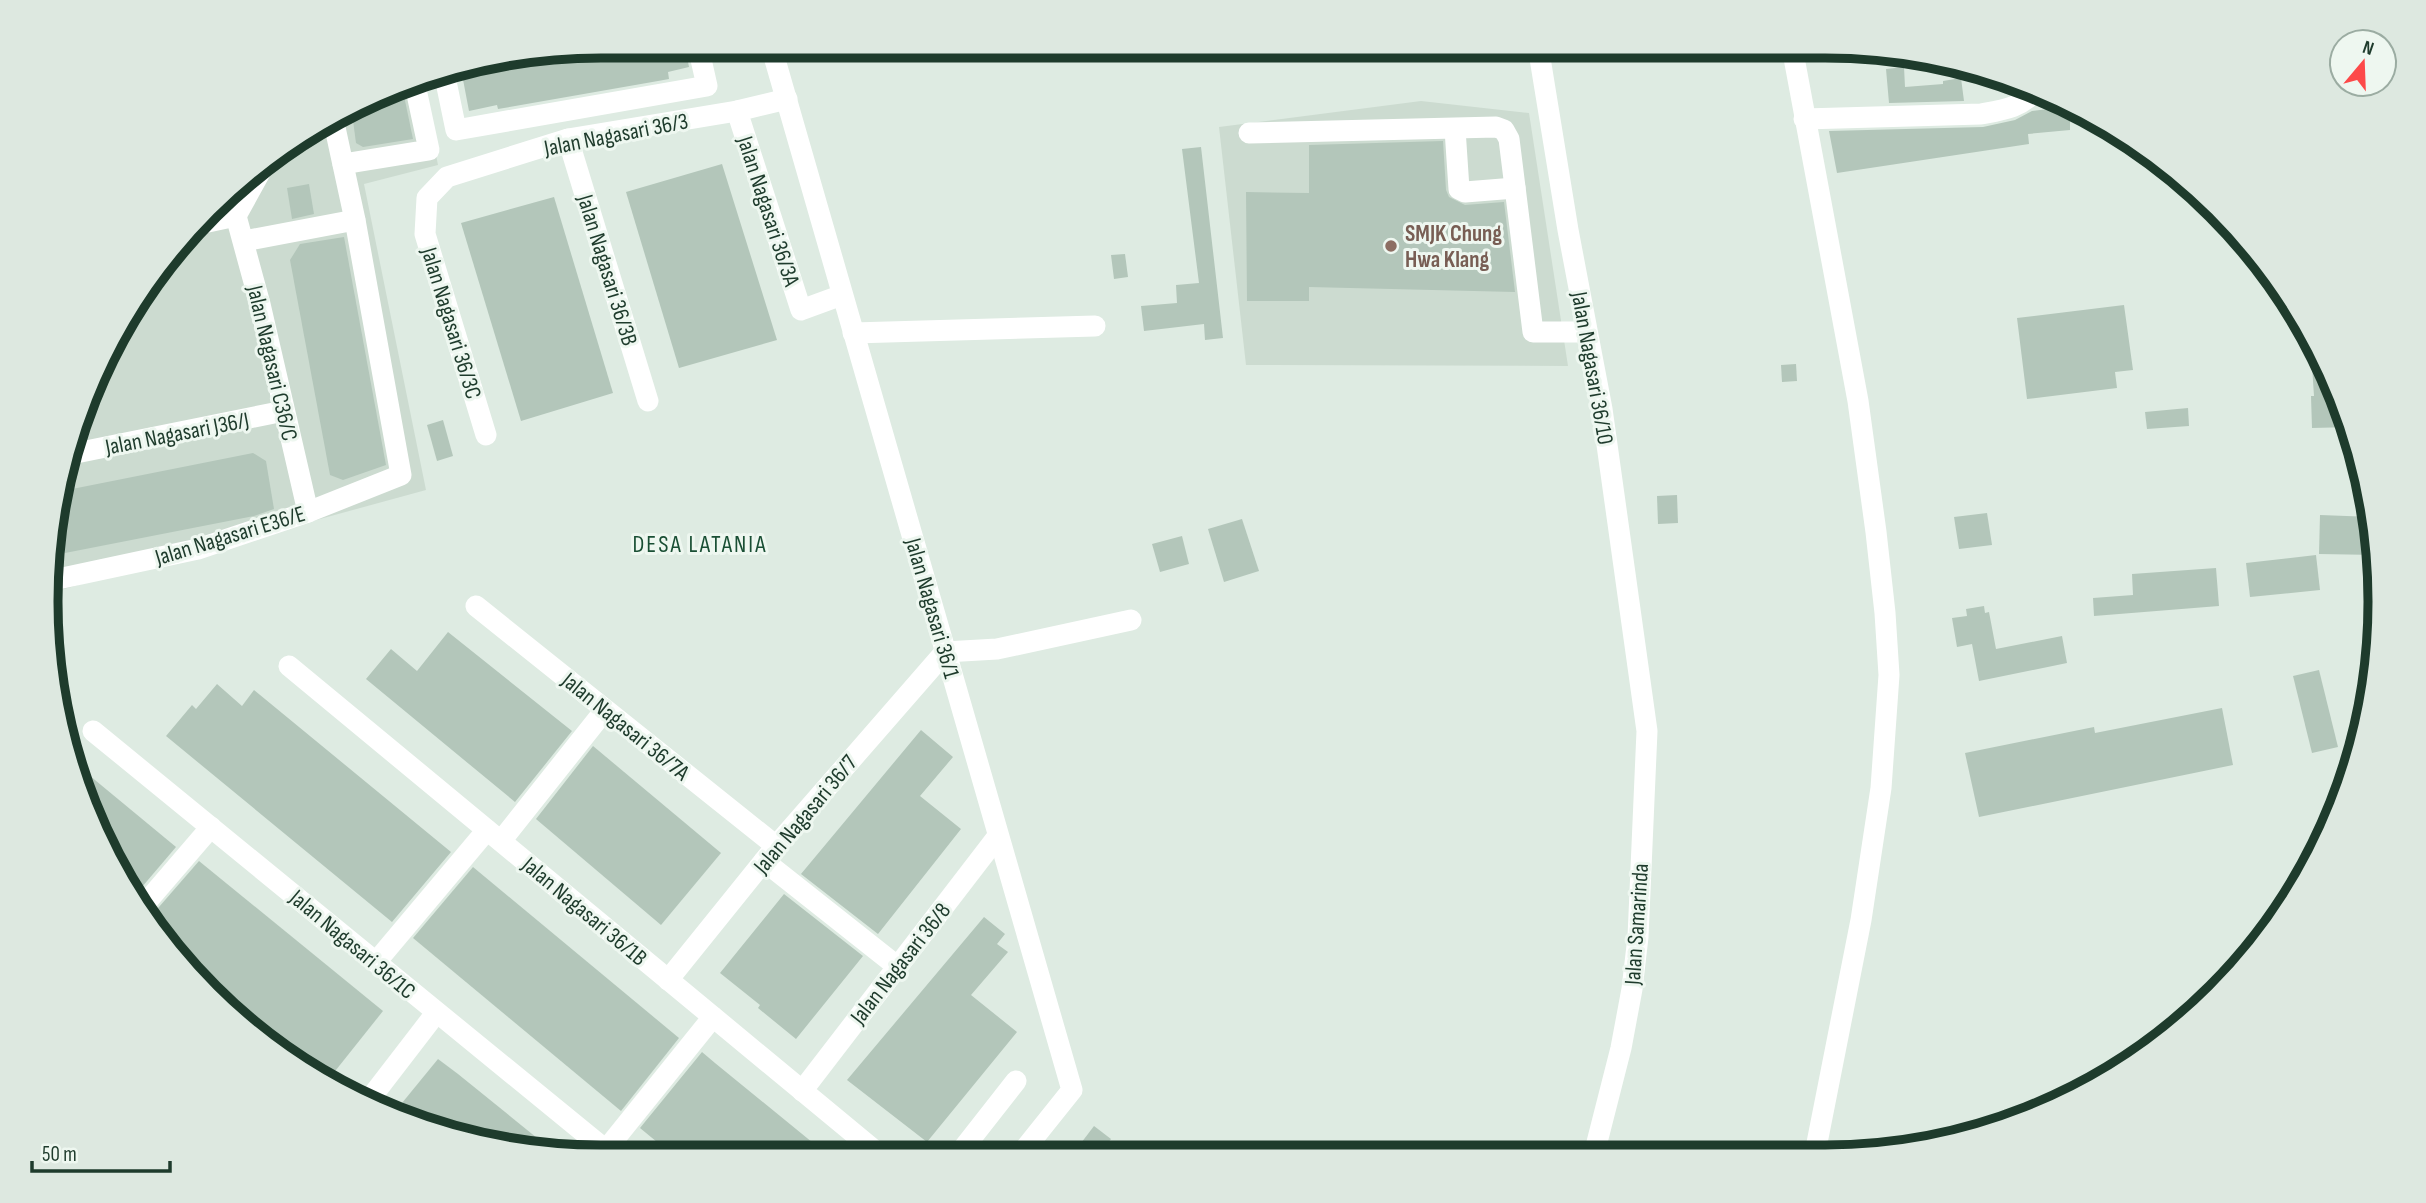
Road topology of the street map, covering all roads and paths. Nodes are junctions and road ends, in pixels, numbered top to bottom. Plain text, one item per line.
1 (701, 58) edge
2 (775, 58) edge
3 (1540, 58) edge
4 (1795, 58) edge
5 (446, 81) edge
6 (416, 91) edge
7 (2030, 98) edge
8 (787, 99) junction
9 (737, 111) junction
10 (1804, 119) junction
11 (335, 128) edge
12 (1455, 129) junction
13 (1249, 133) dead end
14 (568, 139) junction
15 (343, 164) junction
16 (447, 177) joint
17 (254, 184) edge
18 (1515, 188) junction
19 (236, 216) junction
20 (355, 220) junction
21 (213, 221) edge
22 (244, 241) junction
23 (842, 295) junction
24 (1095, 327) dead end
25 (853, 332) junction
26 (1586, 332) junction
27 (648, 401) dead end
28 (284, 411) junction
29 (486, 435) dead end
30 (79, 452) edge
31 (308, 512) junction
32 (59, 579) edge
33 (476, 606) dead end
34 (1131, 620) dead end
35 (945, 652) junction
36 (289, 666) dead end
37 (1641, 691) joint
38 (605, 710) junction
39 (93, 731) dead end
40 (211, 827) junction
41 (494, 836) junction
42 (998, 836) junction
43 (770, 853) junction
44 (148, 902) edge
45 (376, 962) junction
46 (898, 967) junction
47 (668, 980) junction
48 (436, 1013) junction
49 (713, 1017) junction
50 (1016, 1081) dead end
51 (802, 1091) junction
52 (373, 1095) edge
53 (595, 1145) edge
54 (613, 1145) edge
55 (867, 1145) edge
56 (966, 1145) edge
57 (1028, 1145) edge
58 (1596, 1145) edge
59 (1817, 1145) edge

1 - 5 street
2 - 8 street, Jalan Nagasari 36/1
3 - 26 street, Jalan Nagasari 36/10
4 - 10 street
6 - 15 street
7 - 10 street
8 - 9 street, Jalan Nagasari 36/3
8 - 23 street, Jalan Nagasari 36/1
9 - 14 street, Jalan Nagasari 36/3
9 - 23 street, Jalan Nagasari 36/3A
10 - 59 street
11 - 15 street
12 - 13 street
12 - 18 street
12 - 18 street
14 - 16 street, Jalan Nagasari 36/3
14 - 27 street, Jalan Nagasari 36/3B
15 - 20 street
16 - 29 street, Jalan Nagasari 36/3C
17 - 19 street
18 - 26 street
19 - 21 street
19 - 22 street, Jalan Nagasari C36/C
20 - 22 street
20 - 31 street, Jalan Nagasari E36/E
22 - 28 street, Jalan Nagasari C36/C
23 - 25 street, Jalan Nagasari 36/1
24 - 25 street
25 - 35 street, Jalan Nagasari 36/1
26 - 37 street, Jalan Nagasari 36/10
28 - 30 street, Jalan Nagasari J36/J
28 - 31 street, Jalan Nagasari C36/C
31 - 32 street, Jalan Nagasari E36/E
33 - 38 street, Jalan Nagasari 36/7A
34 - 35 street
35 - 42 street, Jalan Nagasari 36/1
35 - 43 street, Jalan Nagasari 36/7
36 - 41 street, Jalan Nagasari 36/1B
37 - 58 street, Jalan Samarinda
38 - 41 street
38 - 43 street, Jalan Nagasari 36/7A
39 - 40 street, Jalan Nagasari 36/1C
40 - 44 street
40 - 45 street, Jalan Nagasari 36/1C
41 - 45 street
41 - 47 street, Jalan Nagasari 36/1B
42 - 46 street, Jalan Nagasari 36/8
42 - 57 street, Jalan Nagasari 36/1
43 - 46 street, Jalan Nagasari 36/7A
43 - 47 street, Jalan Nagasari 36/7
45 - 48 street, Jalan Nagasari 36/1C
46 - 51 street, Jalan Nagasari 36/8
47 - 49 street, Jalan Nagasari 36/1B
48 - 52 street
48 - 53 street, Jalan Nagasari 36/1C
49 - 51 street, Jalan Nagasari 36/1B
49 - 54 street
50 - 56 street
51 - 55 street, Jalan Nagasari 36/1B

